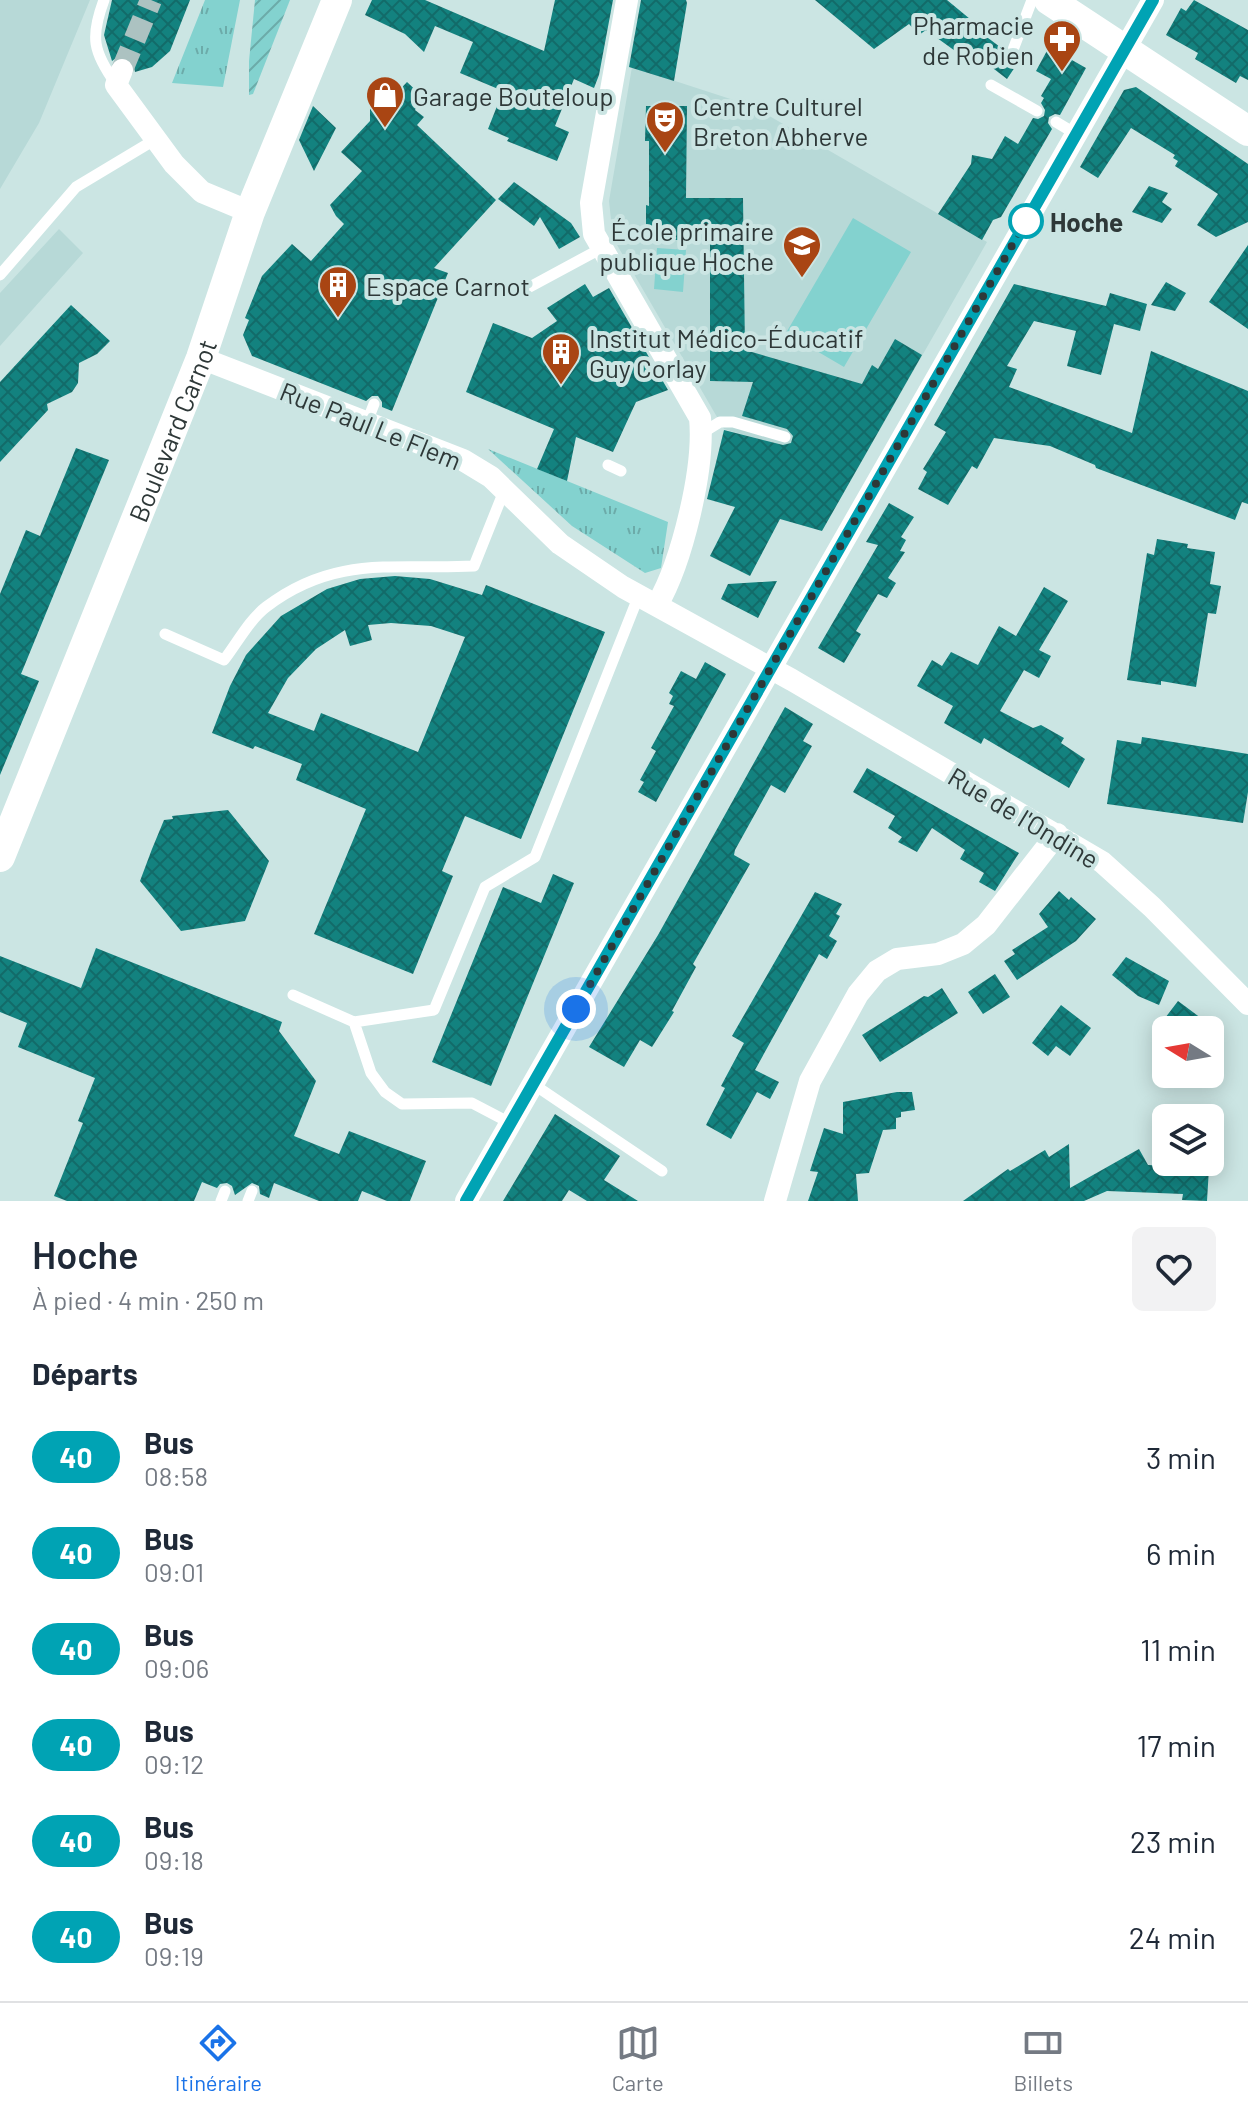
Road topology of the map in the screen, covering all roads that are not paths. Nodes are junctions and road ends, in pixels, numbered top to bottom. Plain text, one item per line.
1 (104, 0) edge
2 (337, 0) edge
3 (627, 0) edge
4 (1032, 0) edge
5 (1049, 0) edge
6 (1153, 0) edge
7 (1126, 49) junction
8 (1011, 55) dead end
9 (119, 77) joint
10 (991, 85) dead end
11 (1037, 111) dead end
12 (1248, 131) edge
13 (156, 139) junction
14 (250, 212) junction
15 (602, 248) junction
16 (0, 275) edge
17 (526, 289) dead end
18 (201, 358) junction
19 (702, 433) junction
20 (785, 437) dead end
21 (608, 465) dead end
22 (621, 471) dead end
23 (504, 491) junction
24 (648, 600) junction
25 (165, 634) dead end
26 (771, 668) junction
27 (1057, 834) junction
28 (0, 857) edge
29 (293, 995) dead end
30 (1248, 1004) edge
31 (354, 1022) junction
32 (533, 1084) junction
33 (510, 1123) junction
34 (662, 1171) dead end
35 (466, 1201) edge
36 (775, 1201) edge

1 - 9 lane
2 - 14 street, Boulevard Carnot
3 - 15 street
4 - 8 lane
5 - 7 street
6 - 7 street
7 - 12 street
7 - 26 street
9 - 13 street
10 - 11 lane
13 - 14 street
13 - 16 lane
14 - 18 street, Boulevard Carnot
15 - 17 lane
15 - 19 street
18 - 23 street, Rue Paul Le Flem
18 - 28 street, Boulevard Carnot
19 - 20 lane
19 - 24 street
21 - 22 lane
23 - 24 street, Rue Paul Le Flem
23 - 25 lane
24 - 26 street, Rue Paul Le Flem
24 - 31 lane
26 - 27 street, Rue de l'Ondine
26 - 32 street
27 - 30 street, Rue de l'Ondine
27 - 36 street
29 - 31 lane
31 - 33 lane
32 - 33 street
32 - 34 lane
33 - 35 street

